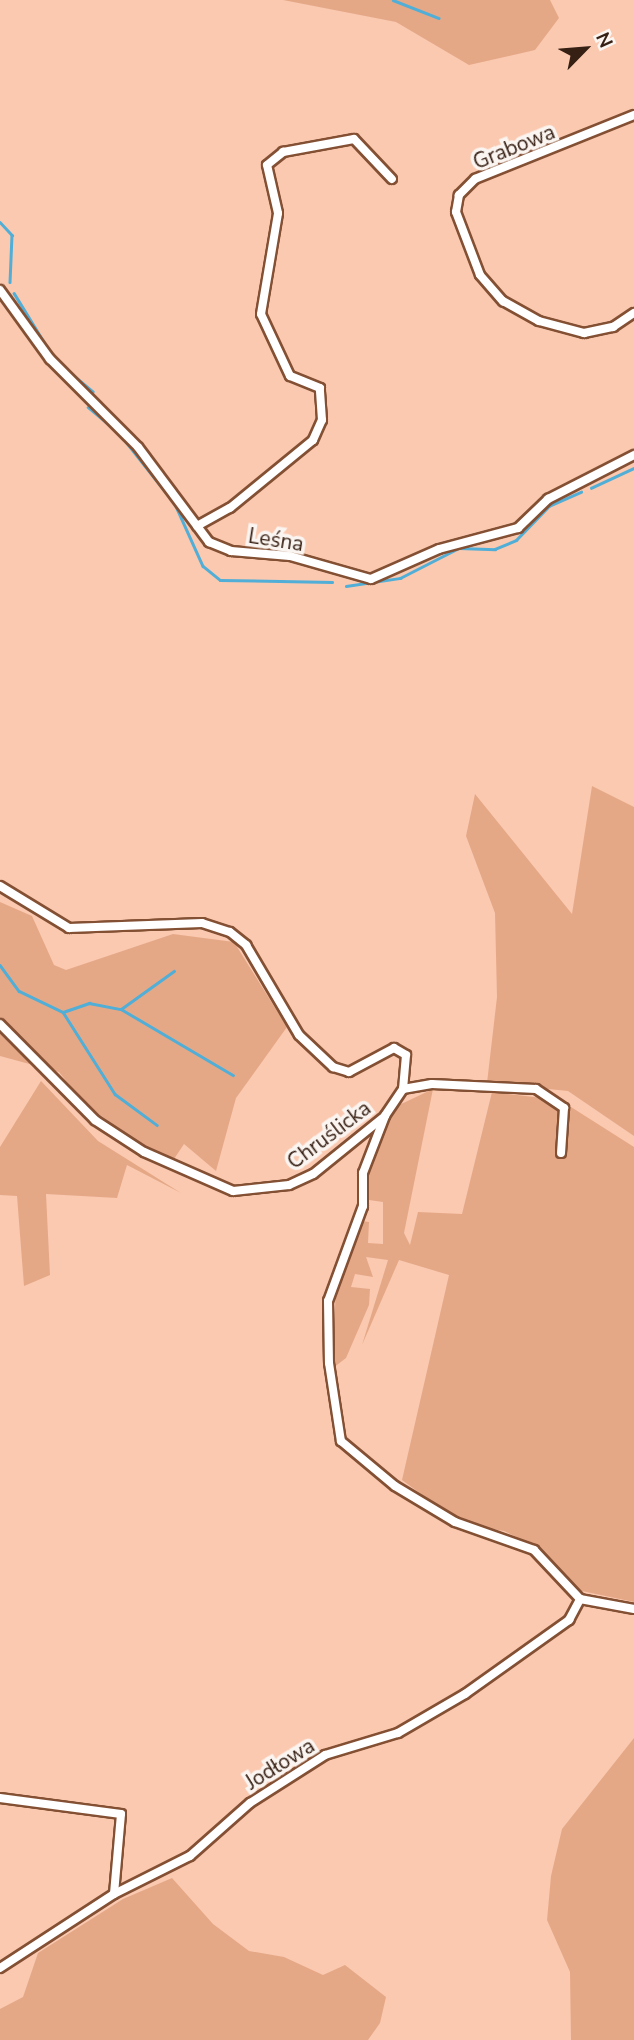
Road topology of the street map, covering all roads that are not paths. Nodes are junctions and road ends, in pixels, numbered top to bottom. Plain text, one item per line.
1 (634, 115) edge
2 (392, 179) dead end
3 (0, 290) edge
4 (634, 313) edge
5 (634, 455) edge
6 (197, 526) junction
7 (0, 886) edge
8 (0, 1024) edge
9 (403, 1090) junction
10 (385, 1116) junction
11 (561, 1153) dead end
12 (580, 1599) junction
13 (634, 1609) edge
14 (0, 1798) edge
15 (114, 1894) junction
16 (0, 1968) edge

1 - 4 street, Grabowa
2 - 6 street
3 - 6 street, Leśna
5 - 6 street, Leśna
7 - 9 street, Chruślicka
8 - 10 street, Chruślicka
9 - 10 street, Chruślicka
9 - 11 street
10 - 12 street
12 - 13 street
12 - 15 street, Jodłowa
14 - 15 street
15 - 16 street, Jodłowa

